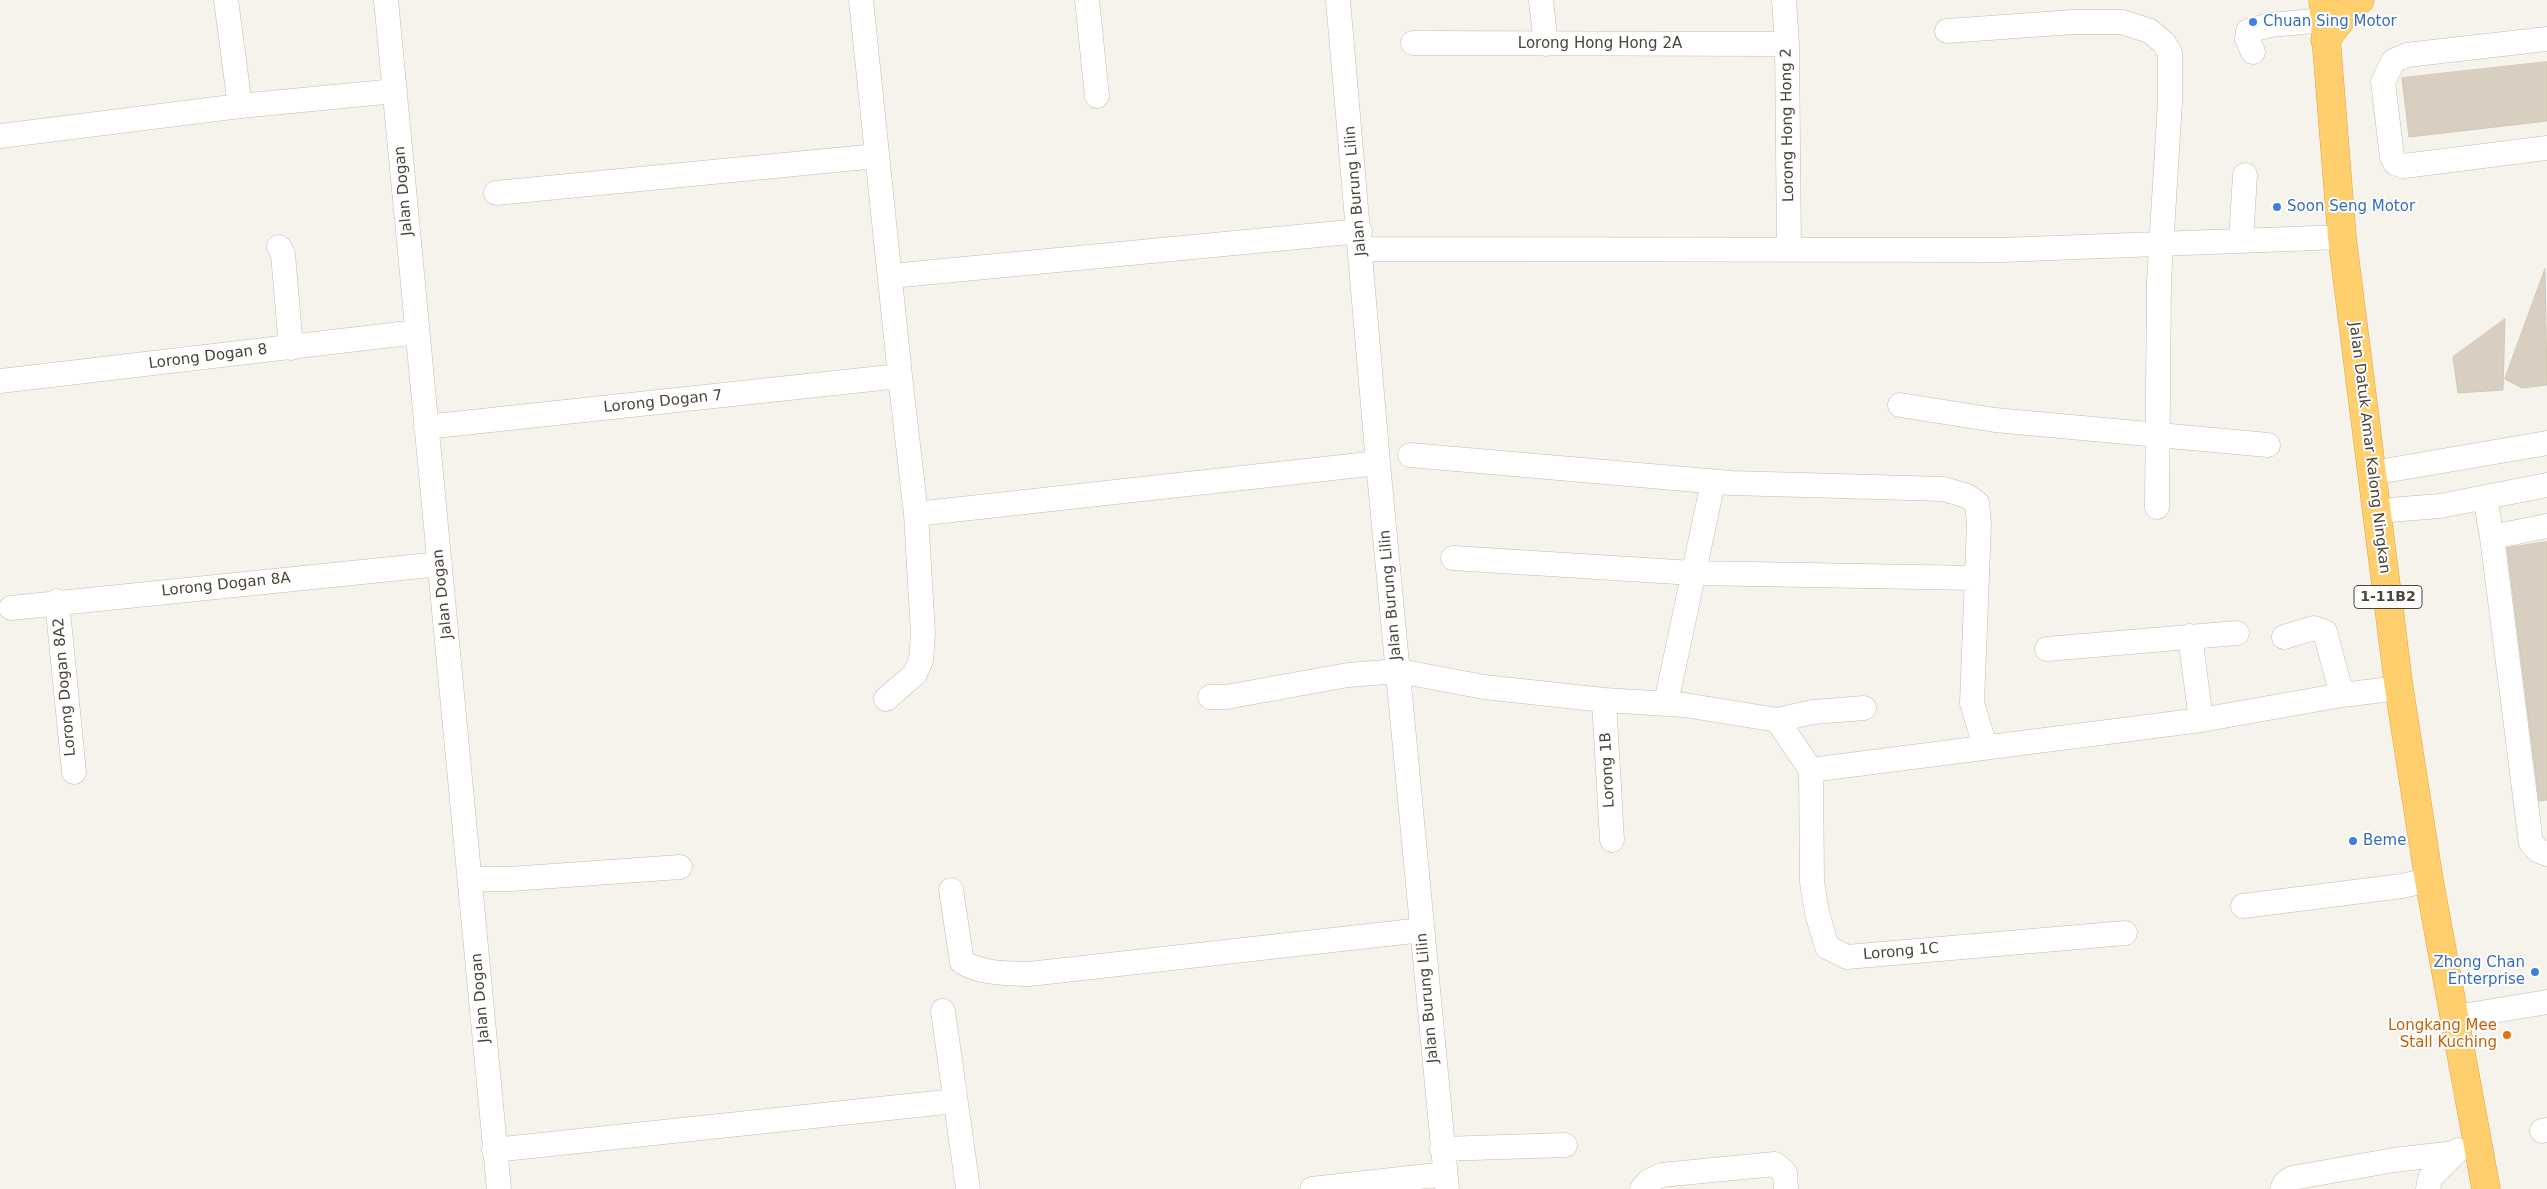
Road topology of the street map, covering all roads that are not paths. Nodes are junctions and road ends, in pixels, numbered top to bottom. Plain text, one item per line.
1 (226, 0) edge
2 (386, 0) edge
3 (861, 0) edge
4 (1087, 0) edge
5 (1338, 0) edge
6 (1541, 0) edge
7 (1784, 0) edge
8 (2360, 0) edge
9 (2324, 20) edge
10 (1947, 30) dead end
11 (2547, 39) edge
12 (1414, 44) dead end
13 (1546, 44) junction
14 (1787, 44) junction
15 (2253, 52) dead end
16 (395, 91) junction
17 (1096, 96) dead end
18 (240, 106) junction
19 (0, 136) edge
20 (2547, 148) edge
21 (877, 156) junction
22 (2245, 175) dead end
23 (496, 192) dead end
24 (2342, 237) junction
25 (1361, 240) junction
26 (2241, 240) junction
27 (2162, 245) junction
28 (278, 247) dead end
29 (1789, 249) junction
30 (891, 276) junction
31 (417, 332) junction
32 (291, 348) junction
33 (900, 376) junction
34 (0, 381) edge
35 (1900, 405) dead end
36 (426, 427) junction
37 (2158, 436) junction
38 (2547, 442) edge
39 (2268, 445) dead end
40 (1410, 455) dead end
41 (1378, 463) junction
42 (2372, 473) junction
43 (1713, 482) junction
44 (2547, 485) edge
45 (2484, 498) junction
46 (2157, 507) dead end
47 (2377, 512) junction
48 (916, 514) junction
49 (2547, 526) edge
50 (2492, 537) junction
51 (1453, 558) dead end
52 (440, 564) junction
53 (1693, 573) junction
54 (1975, 578) junction
55 (57, 601) junction
56 (11, 608) dead end
57 (2237, 633) dead end
58 (2190, 636) junction
59 (2284, 636) dead end
60 (2047, 649) dead end
61 (1399, 671) junction
62 (2399, 688) junction
63 (2342, 695) junction
64 (1210, 697) dead end
65 (886, 699) dead end
66 (1604, 700) junction
67 (1666, 703) junction
68 (1864, 708) dead end
69 (1777, 720) junction
70 (2201, 720) junction
71 (1985, 746) junction
72 (1811, 770) junction
73 (74, 772) dead end
74 (1612, 840) dead end
75 (2547, 854) edge
76 (680, 867) dead end
77 (470, 879) junction
78 (2429, 880) junction
79 (951, 890) dead end
80 (2243, 906) dead end
81 (1422, 930) junction
82 (2125, 933) dead end
83 (2547, 1002) edge
84 (943, 1011) dead end
85 (2456, 1017) junction
86 (955, 1101) junction
87 (2477, 1130) junction
88 (1565, 1145) dead end
89 (1442, 1149) junction
90 (494, 1150) junction
91 (2455, 1153) junction
92 (1446, 1182) edge
93 (499, 1189) edge
94 (968, 1189) edge
95 (1312, 1189) edge
96 (1642, 1189) edge
97 (1786, 1189) edge
98 (2282, 1189) edge
99 (2428, 1189) edge
100 (2486, 1189) edge

1 - 18 street
2 - 16 street, Jalan Dogan
3 - 21 street
4 - 17 street
5 - 25 street, Jalan Burung Lilin
6 - 13 street
7 - 14 street, Lorong Hong Hong 2
8 - 9 highway
9 - 15 street
9 - 24 highway, Jalan Datuk Amar Kalong Ningkan / 1-11B2
10 - 27 street
11 - 20 street
12 - 13 street, Lorong Hong Hong 2A
13 - 14 street, Lorong Hong Hong 2A
14 - 29 street, Lorong Hong Hong 2
16 - 18 street
16 - 31 street, Jalan Dogan
18 - 19 street
21 - 23 street
21 - 30 street
22 - 26 street
24 - 26 street
24 - 42 highway, Jalan Datuk Amar Kalong Ningkan / 1-11B2
25 - 29 street
25 - 30 street
25 - 41 street, Jalan Burung Lilin
26 - 27 street
27 - 29 street
27 - 37 street
28 - 32 street
30 - 33 street
31 - 32 street, Lorong Dogan 8
31 - 36 street, Jalan Dogan
32 - 34 street, Lorong Dogan 8
33 - 36 street, Lorong Dogan 7
33 - 48 street
35 - 37 street
36 - 52 street, Jalan Dogan
37 - 39 street
37 - 46 street
38 - 42 street
40 - 43 street
41 - 48 street
41 - 61 street, Jalan Burung Lilin
42 - 47 highway, Jalan Datuk Amar Kalong Ningkan / 1-11B2
43 - 53 street
43 - 54 street
44 - 45 street
45 - 47 street
45 - 50 street
47 - 62 highway, Jalan Datuk Amar Kalong Ningkan / 1-11B2
48 - 65 street
49 - 50 street
50 - 75 street
51 - 53 street
52 - 55 street, Lorong Dogan 8A
52 - 77 street, Jalan Dogan
53 - 54 street
53 - 67 street
54 - 71 street
55 - 56 street, Lorong Dogan 8A
55 - 73 street, Lorong Dogan 8A2
57 - 58 street
58 - 60 street
58 - 70 street
59 - 63 street
61 - 64 street
61 - 66 street
61 - 81 street, Jalan Burung Lilin
62 - 63 street
62 - 78 highway, Jalan Datuk Amar Kalong Ningkan / 1-11B2
63 - 70 street
66 - 67 street
66 - 74 street, Lorong 1B
67 - 69 street
68 - 69 street
69 - 72 street
70 - 71 street
71 - 72 street
72 - 82 street, Lorong 1C
76 - 77 street
77 - 90 street, Jalan Dogan
78 - 80 street
78 - 85 highway, Jalan Datuk Amar Kalong Ningkan / 1-11B2
79 - 81 street
81 - 89 street, Jalan Burung Lilin
83 - 85 street
84 - 86 street
85 - 87 highway, Jalan Datuk Amar Kalong Ningkan / 1-11B2
86 - 90 street
86 - 94 street
87 - 91 street
87 - 100 highway, Jalan Datuk Amar Kalong Ningkan / 1-11B2
88 - 89 street
89 - 92 street, Jalan Burung Lilin
90 - 93 street, Jalan Dogan
91 - 98 street
91 - 99 street
92 - 95 street
96 - 97 street

